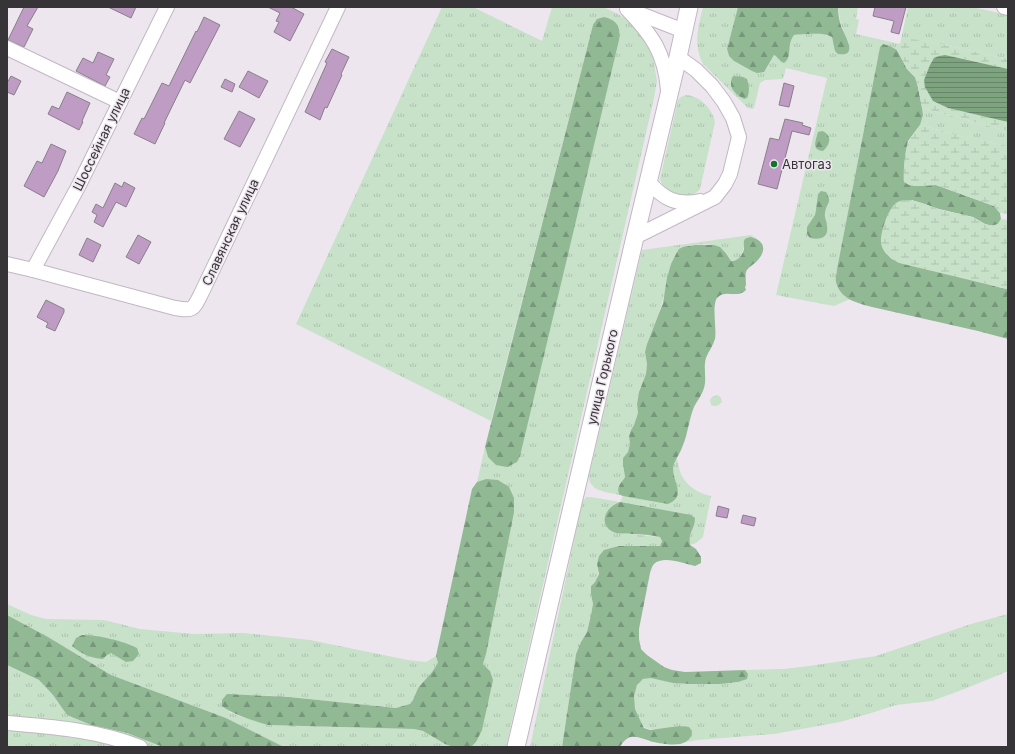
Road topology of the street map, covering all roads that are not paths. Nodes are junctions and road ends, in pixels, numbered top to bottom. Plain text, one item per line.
1 (167, 7) edge
2 (338, 7) edge
3 (689, 7) edge
4 (1004, 7) edge
5 (629, 8) edge
6 (1008, 8) edge
7 (684, 31) junction
8 (7, 48) edge
9 (678, 58) junction
10 (669, 95) junction
11 (120, 102) junction
12 (648, 181) junction
13 (715, 197) junction
14 (634, 237) junction
15 (7, 264) edge
16 (33, 270) junction
17 (7, 723) edge
18 (140, 747) edge
19 (516, 747) edge

1 - 11 street, Шоссейная улица
2 - 16 street, Славянская улица
3 - 7 main road, улица Горького
4 - 6 street
5 - 7 street
5 - 10 street
7 - 9 main road, улица Горького
8 - 11 street
9 - 10 main road, улица Горького
9 - 13 street
10 - 12 main road, улица Горького
11 - 16 street, Шоссейная улица
12 - 13 street
12 - 14 main road, улица Горького
13 - 14 street
14 - 19 main road, улица Горького
15 - 16 street
17 - 18 street

